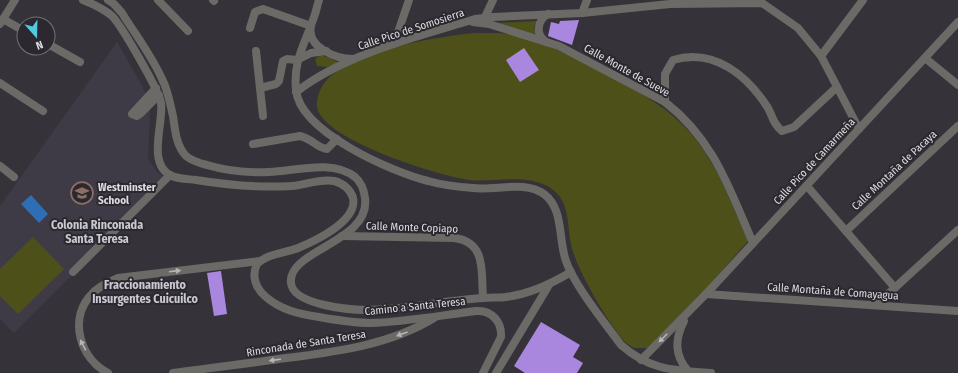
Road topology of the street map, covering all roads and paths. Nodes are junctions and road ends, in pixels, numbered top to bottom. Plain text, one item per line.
1 (15, 0) edge
2 (83, 0) edge
3 (108, 0) edge
4 (158, 0) edge
5 (410, 0) edge
6 (493, 0) edge
7 (587, 0) edge
8 (863, 0) edge
9 (762, 1) edge
10 (317, 2) edge
11 (670, 2) edge
12 (582, 13) junction
13 (548, 14) junction
14 (485, 17) junction
15 (2, 22) edge
16 (465, 22) junction
17 (958, 22) edge
18 (311, 26) junction
19 (16, 28) edge
20 (250, 28) dead end
21 (188, 31) dead end
22 (546, 43) junction
23 (394, 44) junction
24 (56, 48) edge
25 (256, 51) dead end
26 (326, 51) junction
27 (821, 56) junction
28 (358, 58) junction
29 (925, 58) junction
30 (297, 60) junction
31 (80, 62) dead end
32 (0, 83) edge
33 (958, 85) edge
34 (837, 87) junction
35 (260, 88) junction
36 (296, 92) junction
37 (665, 102) junction
38 (43, 111) dead end
39 (263, 116) dead end
40 (958, 126) edge
41 (860, 129) junction
42 (337, 139) junction
43 (253, 144) dead end
44 (0, 166) edge
45 (170, 175) junction
46 (14, 177) dead end
47 (807, 186) junction
48 (958, 230) edge
49 (846, 231) junction
50 (342, 236) junction
51 (753, 243) junction
52 (260, 261) junction
53 (73, 272) dead end
54 (571, 272) junction
55 (549, 285) junction
56 (895, 288) junction
57 (706, 294) junction
58 (483, 298) junction
59 (876, 305) junction
60 (958, 311) edge
61 (437, 316) junction
62 (686, 316) junction
63 (492, 354) junction
64 (641, 360) junction
65 (502, 361) junction
66 (688, 371) junction
67 (108, 373) edge
68 (173, 373) edge
69 (483, 373) edge
70 (496, 373) edge
71 (711, 373) edge

1 - 15 street
2 - 45 street
3 - 50 street, Camino a Santa Teresa
4 - 21 street
5 - 23 street
6 - 14 street
7 - 12 street
8 - 27 street
9 - 11 street, Calle Pico de Somosierra
9 - 27 street, Calle Pico de Somosierra
10 - 18 street
11 - 12 street, Calle Pico de Somosierra
12 - 13 street, Calle Pico de Somosierra
13 - 14 street, Calle Pico de Somosierra
13 - 22 street
14 - 16 street, Calle Pico de Somosierra
15 - 19 street
16 - 22 street, Calle Monte de Sueve
16 - 23 street, Calle Pico de Somosierra
17 - 29 street, Calle Pico de Camarmeña
18 - 20 street
18 - 26 street
18 - 30 street
22 - 37 street, Calle Monte de Sueve
23 - 28 street, Calle Pico de Somosierra
24 - 31 street
25 - 35 street
26 - 28 street
26 - 30 street
27 - 34 street, Calle Pico de Somosierra
28 - 36 street, Calle Pico de Somosierra
29 - 33 street
29 - 41 street, Calle Pico de Camarmeña
30 - 35 street
30 - 36 street
32 - 38 street
34 - 37 street
34 - 41 street, Calle Pico de Somosierra
35 - 39 street
36 - 42 street
37 - 51 street, Calle Monte de Sueve
40 - 49 street, Calle Montaña de Pacaya
41 - 47 street, Calle Pico de Camarmeña
42 - 43 street
42 - 54 street
44 - 46 street
45 - 52 street
45 - 53 street
47 - 49 street
47 - 51 street, Calle Pico de Camarmeña
48 - 56 street
49 - 56 street
50 - 58 street, Calle Monte Copiapo
50 - 58 street, Camino a Santa Teresa
51 - 57 street, Calle Pico de Camarmeña
52 - 61 street, Camino a Santa Teresa
67 -> 52 street
54 - 55 street, Camino a Santa Teresa
54 - 64 street
55 - 58 street, Camino a Santa Teresa
55 - 65 street, Camino a Santa Teresa
56 - 59 street
57 - 59 street, Calle Montaña de Comayagua
57 - 62 street, Calle Pico de Camarmeña
59 - 60 street, Calle Montaña de Comayagua
61 - 63 street, Camino a Santa Teresa
61 -> 68 street, Rinconada de Santa Teresa
62 -> 64 street, Calle Pico de Camarmeña
62 - 66 street, Calle Pico de Camarmeña
63 - 65 street
63 - 69 street, Camino a Santa Teresa
64 - 66 street
65 - 70 street, Camino a Santa Teresa
66 - 71 street

